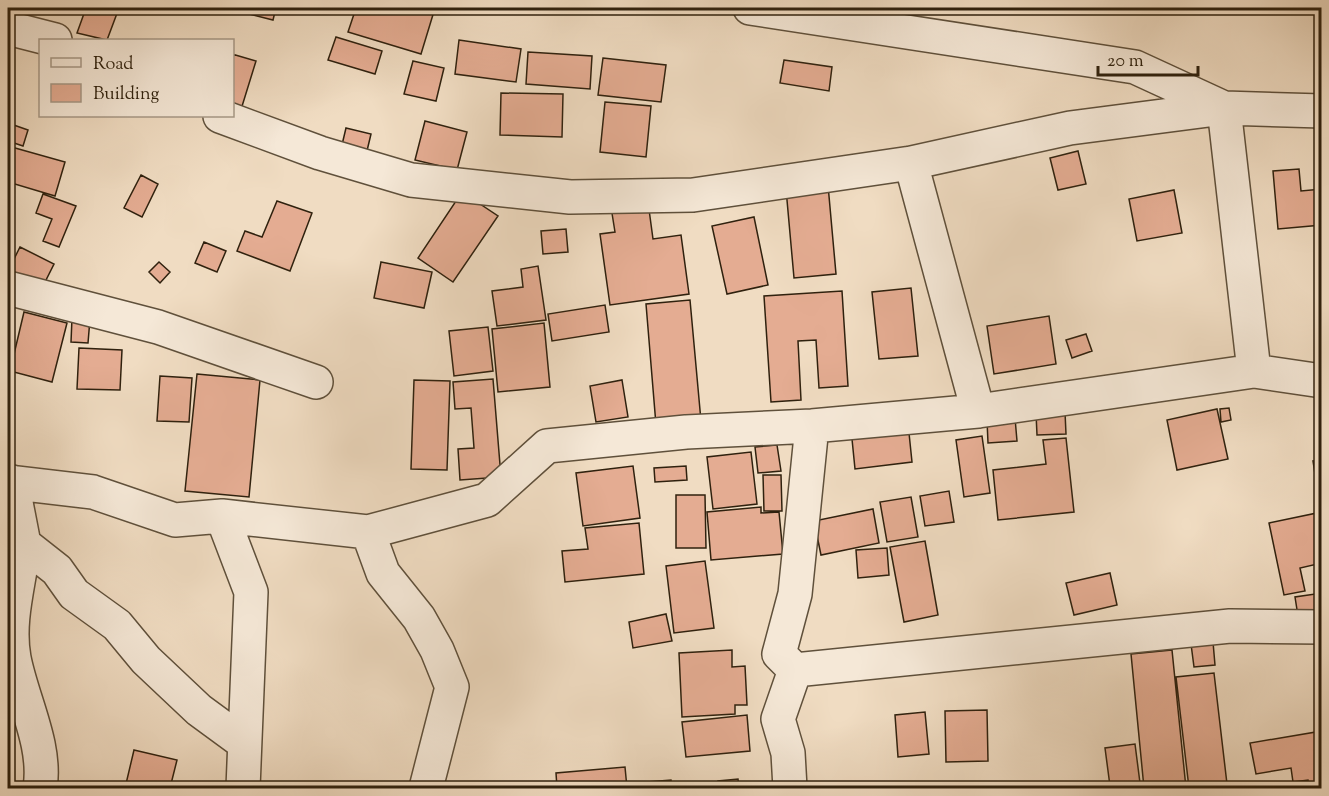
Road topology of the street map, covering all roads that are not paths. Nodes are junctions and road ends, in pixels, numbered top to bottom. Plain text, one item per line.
1 (750, 8) edge
2 (8, 28) edge
3 (51, 39) edge
4 (1224, 108) junction
5 (1322, 111) edge
6 (223, 117) edge
7 (911, 163) junction
8 (8, 288) edge
9 (1254, 371) junction
10 (1322, 381) edge
11 (316, 382) dead end
12 (978, 411) junction
13 (812, 426) junction
14 (10, 482) edge
15 (222, 516) junction
16 (368, 532) junction
17 (24, 544) junction
18 (1322, 627) edge
19 (795, 670) junction
20 (244, 743) junction
21 (40, 789) edge
22 (243, 789) edge
23 (426, 789) edge
24 (790, 789) edge

1 - 4 street
2 - 3 street
4 - 5 street
4 - 7 street
4 - 9 street
6 - 7 street
7 - 12 street
8 - 11 street
9 - 10 street
9 - 12 street
12 - 13 street
13 - 16 street
13 - 19 street
14 - 15 street
14 - 17 street
15 - 16 street
15 - 20 street
16 - 23 street
17 - 20 street
17 - 21 street
18 - 19 street
19 - 24 street
20 - 22 street

